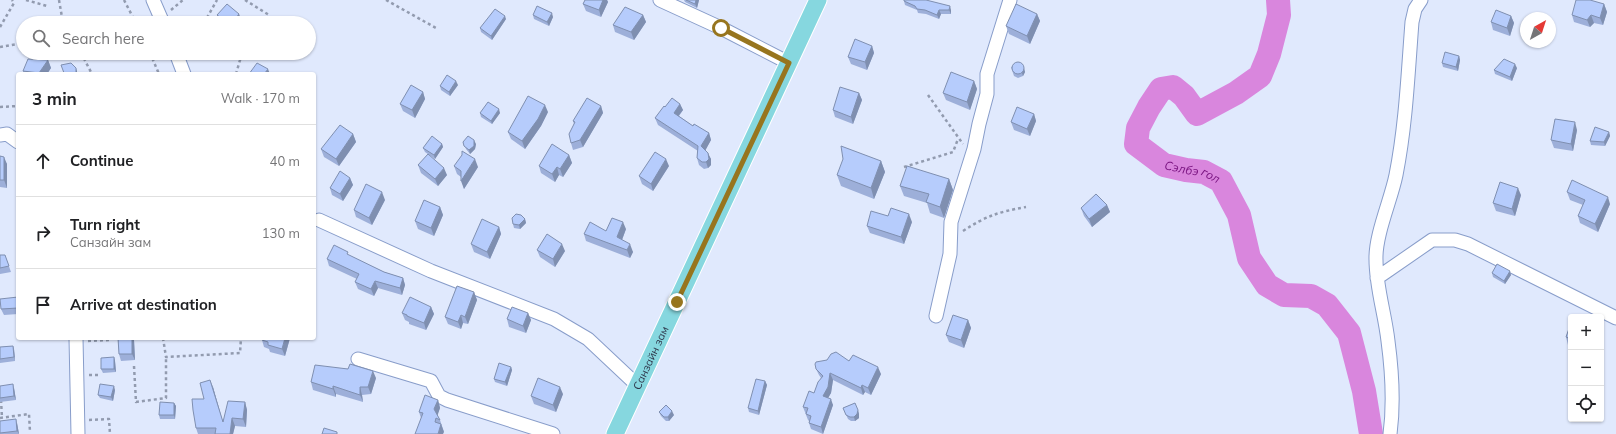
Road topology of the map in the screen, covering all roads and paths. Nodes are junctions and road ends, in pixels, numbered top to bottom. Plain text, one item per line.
1 (12, 0) edge
2 (26, 0) edge
3 (59, 0) edge
4 (124, 0) edge
5 (153, 0) edge
6 (217, 0) edge
7 (245, 0) edge
8 (386, 0) edge
9 (660, 0) edge
10 (818, 0) edge
11 (1010, 0) edge
12 (1421, 0) edge
13 (46, 6) dead end
14 (62, 16) edge
15 (132, 16) edge
16 (160, 16) edge
17 (208, 16) edge
18 (268, 16) edge
19 (0, 27) edge
20 (436, 28) dead end
21 (16, 45) edge
22 (0, 47) edge
23 (85, 60) edge
24 (153, 60) edge
25 (179, 60) edge
26 (240, 60) edge
27 (789, 63) junction
28 (91, 72) edge
29 (158, 72) edge
30 (183, 72) edge
31 (237, 72) edge
32 (928, 95) dead end
33 (16, 106) edge
34 (0, 107) edge
35 (0, 135) edge
36 (958, 139) junction
37 (16, 141) edge
38 (974, 149) junction
39 (904, 167) dead end
40 (1026, 207) dead end
41 (319, 220) dead end
42 (951, 239) junction
43 (1377, 278) junction
44 (936, 316) dead end
45 (1616, 318) edge
46 (76, 340) edge
47 (110, 340) dead end
48 (163, 340) edge
49 (241, 340) edge
50 (166, 357) junction
51 (358, 359) dead end
52 (134, 366) dead end
53 (638, 386) junction
54 (1, 395) edge
55 (1, 418) edge
56 (77, 420) junction
57 (30, 432) dead end
58 (78, 434) edge
59 (110, 434) edge
60 (553, 434) edge
61 (615, 434) edge
62 (1390, 434) edge

1 - 19 path
2 - 13 path
3 - 14 path
4 - 15 path
5 - 16 street
6 - 17 path
7 - 18 path
8 - 20 path
9 - 27 street
10 - 27 main road, Санзайн зам
11 - 38 street
12 - 43 street
21 - 22 path
23 - 28 path
24 - 29 path
25 - 30 street
26 - 31 path
27 - 53 main road, Санзайн зам
32 - 36 path
33 - 34 path
35 - 37 street
36 - 38 path
36 - 39 path
38 - 42 street
40 - 42 path
41 - 53 street
42 - 44 street
43 - 45 street
43 - 62 street
46 - 47 path
46 - 56 street
48 - 50 path
49 - 50 path
50 - 52 path
51 - 60 street
53 - 61 main road, Санзайн зам
54 - 55 path
55 - 57 path
56 - 58 street
56 - 59 path

